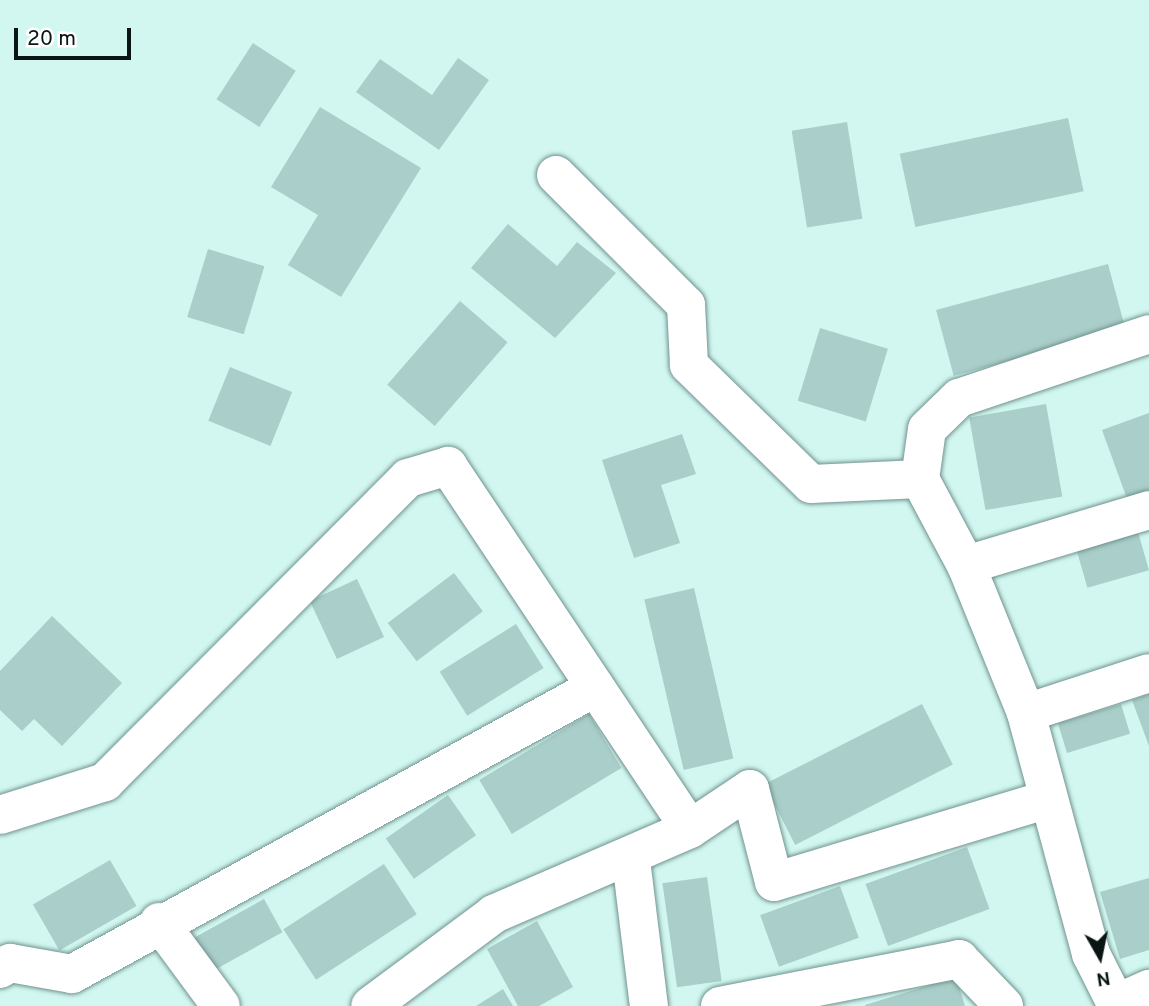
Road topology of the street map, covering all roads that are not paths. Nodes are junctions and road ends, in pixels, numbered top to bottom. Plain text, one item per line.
1 (556, 175) dead end
2 (1148, 337) edge
3 (920, 479) junction
4 (1149, 510) edge
5 (966, 565) junction
6 (1149, 673) edge
7 (596, 687) junction
8 (1026, 713) junction
9 (1046, 800) junction
10 (0, 815) edge
11 (690, 829) junction
12 (631, 860) junction
13 (159, 922) junction
14 (0, 969) edge
15 (1128, 1000) edge
16 (221, 1006) edge
17 (370, 1006) edge
18 (649, 1006) edge
19 (720, 1006) edge
20 (1004, 1006) edge

1 - 3 street
2 - 3 street
3 - 5 street
4 - 5 street
5 - 8 street
6 - 8 street
7 - 10 street
7 - 11 street
7 - 13 street
8 - 9 street
9 - 11 street
9 - 15 street
11 - 12 street
12 - 17 street
12 - 18 street
13 - 14 street
13 - 16 street
19 - 20 street

